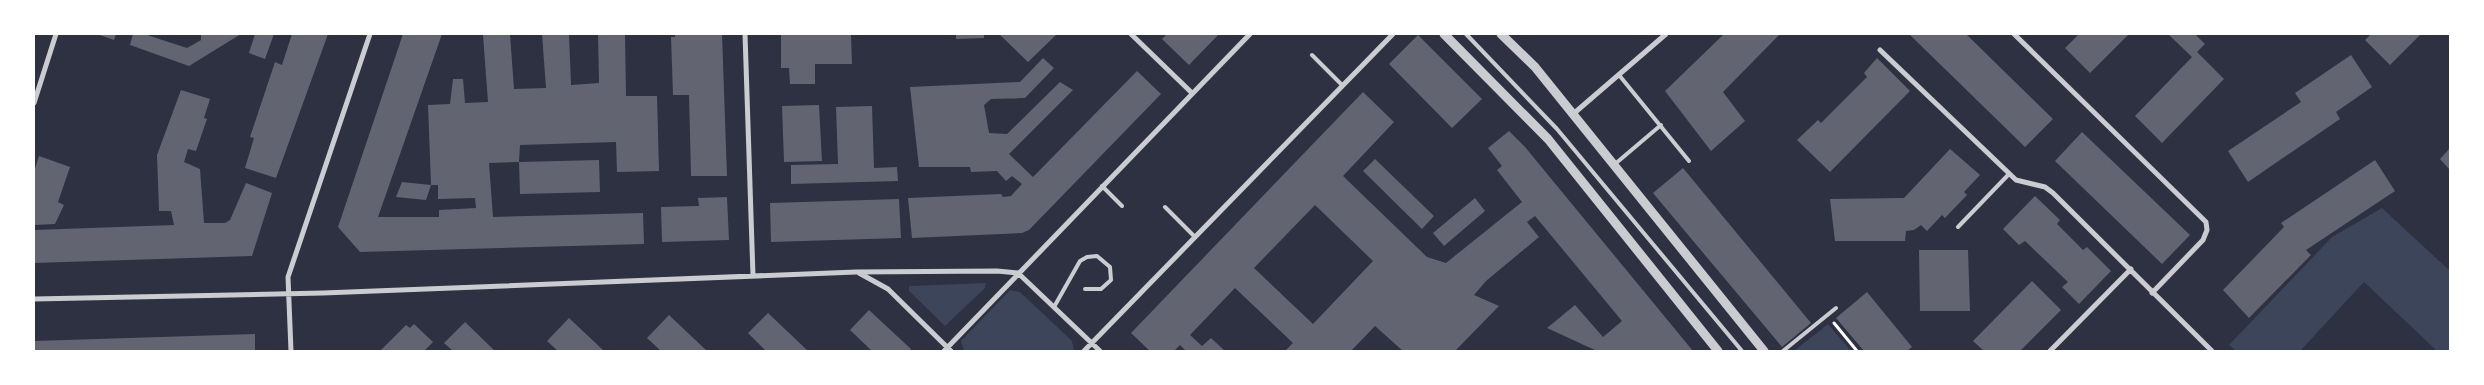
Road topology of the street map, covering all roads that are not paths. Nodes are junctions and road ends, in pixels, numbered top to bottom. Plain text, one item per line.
1 (56, 34) edge
2 (370, 34) edge
3 (745, 34) edge
4 (1131, 34) edge
5 (1250, 34) edge
6 (1394, 34) edge
7 (1444, 34) edge
8 (1466, 34) edge
9 (1501, 34) edge
10 (1666, 34) edge
11 (2014, 34) edge
12 (1880, 50) dead end
13 (1312, 55) dead end
14 (1620, 75) junction
15 (1342, 85) junction
16 (1192, 93) junction
17 (34, 103) edge
18 (1572, 115) junction
19 (1661, 125) junction
20 (1690, 161) dead end
21 (1613, 166) junction
22 (2009, 174) junction
23 (1102, 186) junction
24 (1122, 206) dead end
25 (1165, 207) dead end
26 (1958, 227) dead end
27 (1194, 236) junction
28 (2131, 269) junction
29 (856, 272) junction
30 (1018, 274) junction
31 (753, 276) junction
32 (1086, 289) dead end
33 (287, 293) junction
34 (2152, 293) junction
35 (34, 300) edge
36 (1054, 307) junction
37 (1836, 308) dead end
38 (1092, 343) junction
39 (947, 350) edge
40 (291, 351) edge
41 (1084, 351) edge
42 (1100, 351) edge
43 (1718, 351) edge
44 (1742, 351) edge
45 (1764, 351) edge
46 (1783, 351) edge
47 (2050, 351) edge
48 (2212, 351) edge

1 - 17 street
2 - 33 street
3 - 31 street
4 - 16 street
5 - 16 street
6 - 15 street
7 - 43 street
8 - 44 lane
9 - 18 street
10 - 14 street
11 - 34 street
12 - 22 street
13 - 15 lane
14 - 18 street
14 - 19 lane
15 - 27 street
16 - 23 street
18 - 21 street
19 - 20 lane
19 - 21 lane
21 - 45 street
22 - 26 lane
22 - 28 street
23 - 24 lane
23 - 30 street
25 - 27 lane
27 - 38 street
28 - 34 street
28 - 47 street
29 - 30 street
29 - 31 street
29 - 39 street
30 - 36 street
30 - 39 street
31 - 33 street
32 - 36 lane
33 - 35 street
33 - 40 street
34 - 48 street
36 - 38 street
37 - 46 lane
38 - 41 street
38 - 42 street

